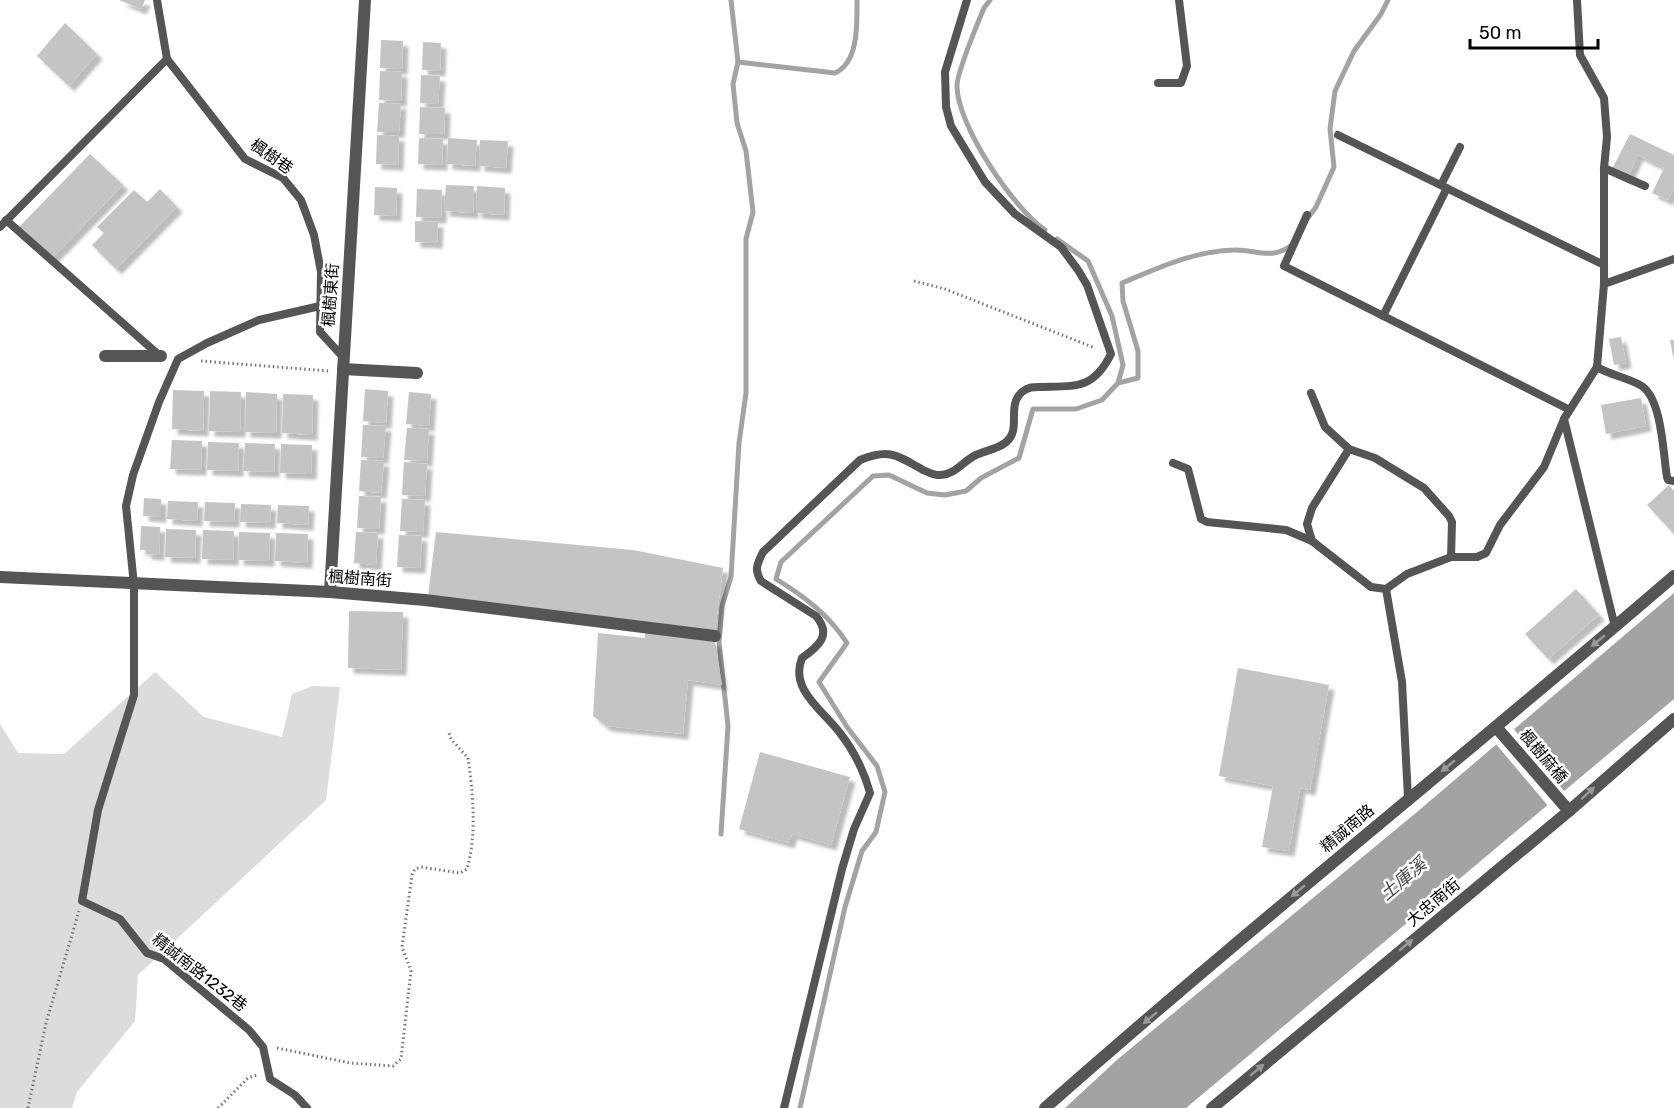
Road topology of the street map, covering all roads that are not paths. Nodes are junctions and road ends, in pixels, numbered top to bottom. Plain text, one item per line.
1 (157, 0) edge
2 (365, 0) edge
3 (967, 0) edge
4 (1179, 0) edge
5 (1576, 0) edge
6 (167, 59) junction
7 (1158, 83) dead end
8 (1338, 135) dead end
9 (1460, 147) dead end
10 (1604, 168) junction
11 (1645, 186) dead end
12 (1444, 187) junction
13 (1307, 215) dead end
14 (6, 220) junction
15 (0, 227) edge
16 (1674, 259) edge
17 (1604, 265) junction
18 (1604, 284) junction
19 (320, 306) junction
20 (1383, 316) junction
21 (105, 356) dead end
22 (161, 356) joint
23 (343, 363) junction
24 (1597, 367) junction
25 (417, 373) dead end
26 (1311, 393) dead end
27 (1568, 409) junction
28 (1564, 419) junction
29 (1349, 449) junction
30 (1173, 463) dead end
31 (1674, 482) edge
32 (1312, 541) junction
33 (1451, 557) junction
34 (1674, 576) edge
35 (0, 577) edge
36 (134, 585) junction
37 (1386, 589) junction
38 (330, 592) junction
39 (1615, 627) junction
40 (715, 636) dead end
41 (1674, 719) edge
42 (1500, 731) junction
43 (1408, 798) junction
44 (1569, 811) junction
45 (306, 1108) edge
46 (784, 1108) edge
47 (1045, 1108) edge
48 (1212, 1108) edge

1 - 6 lane, 楓樹巷
2 - 23 street, 楓樹東街
3 - 46 lane
4 - 7 lane
5 - 10 lane
6 - 14 lane
6 - 19 lane, 楓樹巷
8 - 12 lane
9 - 12 lane
10 - 11 lane
10 - 17 lane
12 - 17 lane
12 - 20 lane
13 - 20 lane
14 - 15 lane
14 - 22 lane
16 - 18 lane
17 - 18 lane
18 - 24 lane
19 - 23 lane, 楓樹巷
19 - 36 lane
20 - 27 lane
21 - 22 street
23 - 25 street
23 - 38 street, 楓樹東街
24 - 27 lane
24 - 31 lane
26 - 29 lane
27 - 28 lane
28 - 33 lane
28 - 39 lane
29 - 32 lane
29 - 33 lane
30 - 32 lane
32 - 37 lane
33 - 37 lane
34 - 39 street, 精誠南路
35 - 36 street, 楓樹南街
36 - 38 street, 楓樹南街
36 - 45 lane, 精誠南路1232巷
37 - 43 lane
38 - 40 street, 楓樹南街
39 -> 42 street, 精誠南路
44 -> 41 street, 大忠南街
42 -> 43 street, 精誠南路
42 - 44 street, 楓樹麻橋
43 -> 47 street, 精誠南路
48 -> 44 street, 大忠南街

